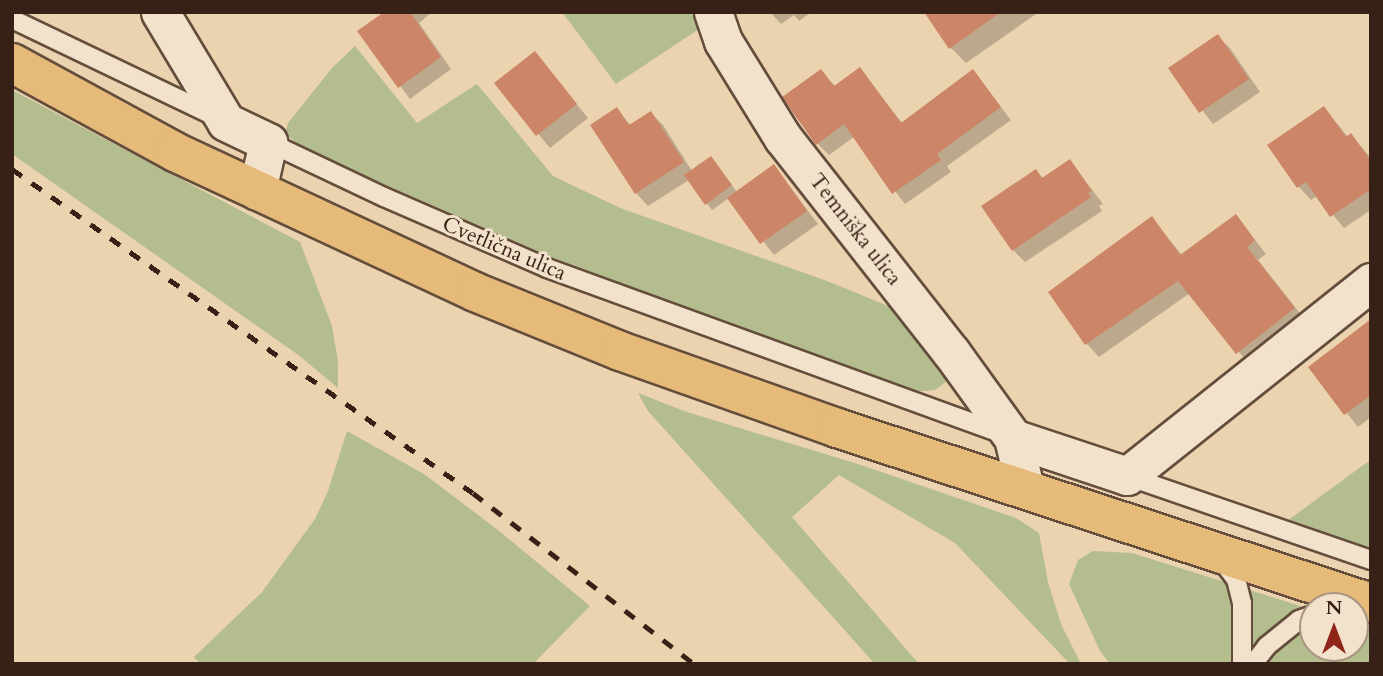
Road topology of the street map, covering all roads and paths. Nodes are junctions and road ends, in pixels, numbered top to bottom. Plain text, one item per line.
1 (160, 12) edge
2 (713, 12) edge
3 (12, 19) edge
4 (12, 63) edge
5 (226, 122) junction
6 (268, 142) junction
7 (257, 191) junction
8 (1371, 282) edge
9 (1013, 438) junction
10 (1126, 476) junction
11 (1024, 488) junction
12 (1210, 550) junction
13 (1371, 560) edge
14 (1371, 603) edge
15 (1299, 620) edge
16 (1242, 664) edge
17 (1253, 664) edge

1 - 5 street
2 - 9 street, Temniška ulica
3 - 5 lane, Cvetlična ulica
4 - 7 main road
5 - 6 street, Cvetlična ulica
6 - 7 street
6 - 9 lane, Cvetlična ulica
7 - 11 main road
8 - 10 street
9 - 10 street
9 - 11 street
10 - 13 lane
11 - 12 main road
12 - 14 main road
12 - 16 lane
15 - 17 lane

